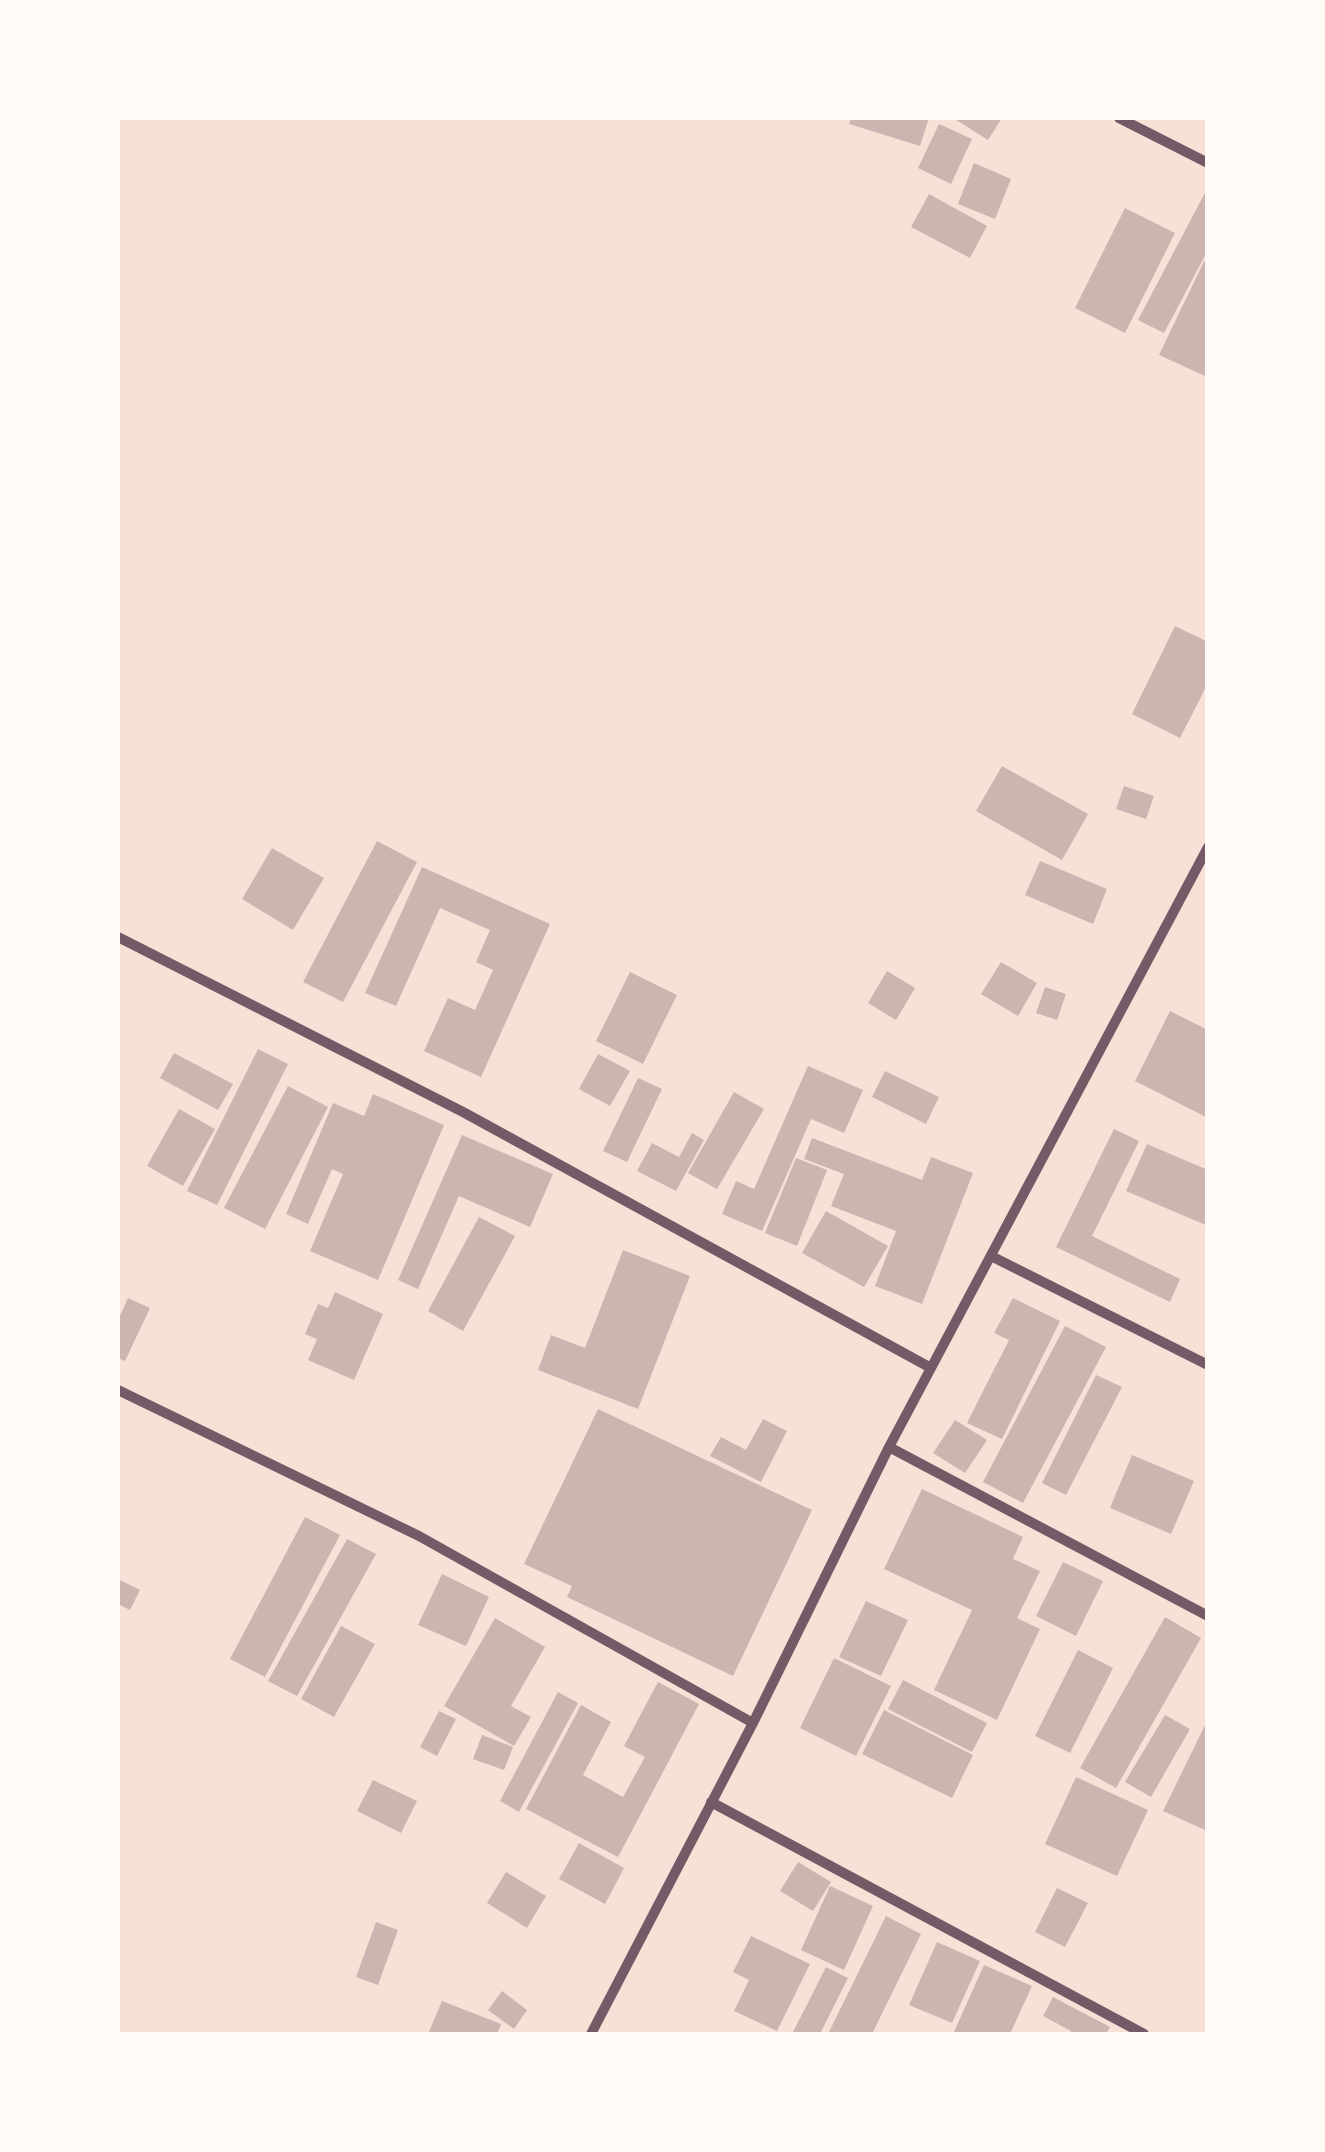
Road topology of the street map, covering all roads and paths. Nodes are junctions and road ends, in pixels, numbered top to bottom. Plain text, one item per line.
1 (1119, 118) edge
2 (1208, 163) edge
3 (1208, 846) edge
4 (118, 937) edge
5 (991, 1256) junction
6 (1208, 1365) edge
7 (931, 1368) junction
8 (118, 1390) edge
9 (889, 1447) junction
10 (1208, 1616) edge
11 (753, 1723) junction
12 (711, 1802) junction
13 (591, 2034) edge
14 (1144, 2034) edge

1 - 2 street
3 - 5 street
4 - 7 street
5 - 6 street
5 - 7 street
7 - 9 street
8 - 11 street
9 - 10 street
9 - 11 street
11 - 12 street
12 - 13 street
12 - 14 street

